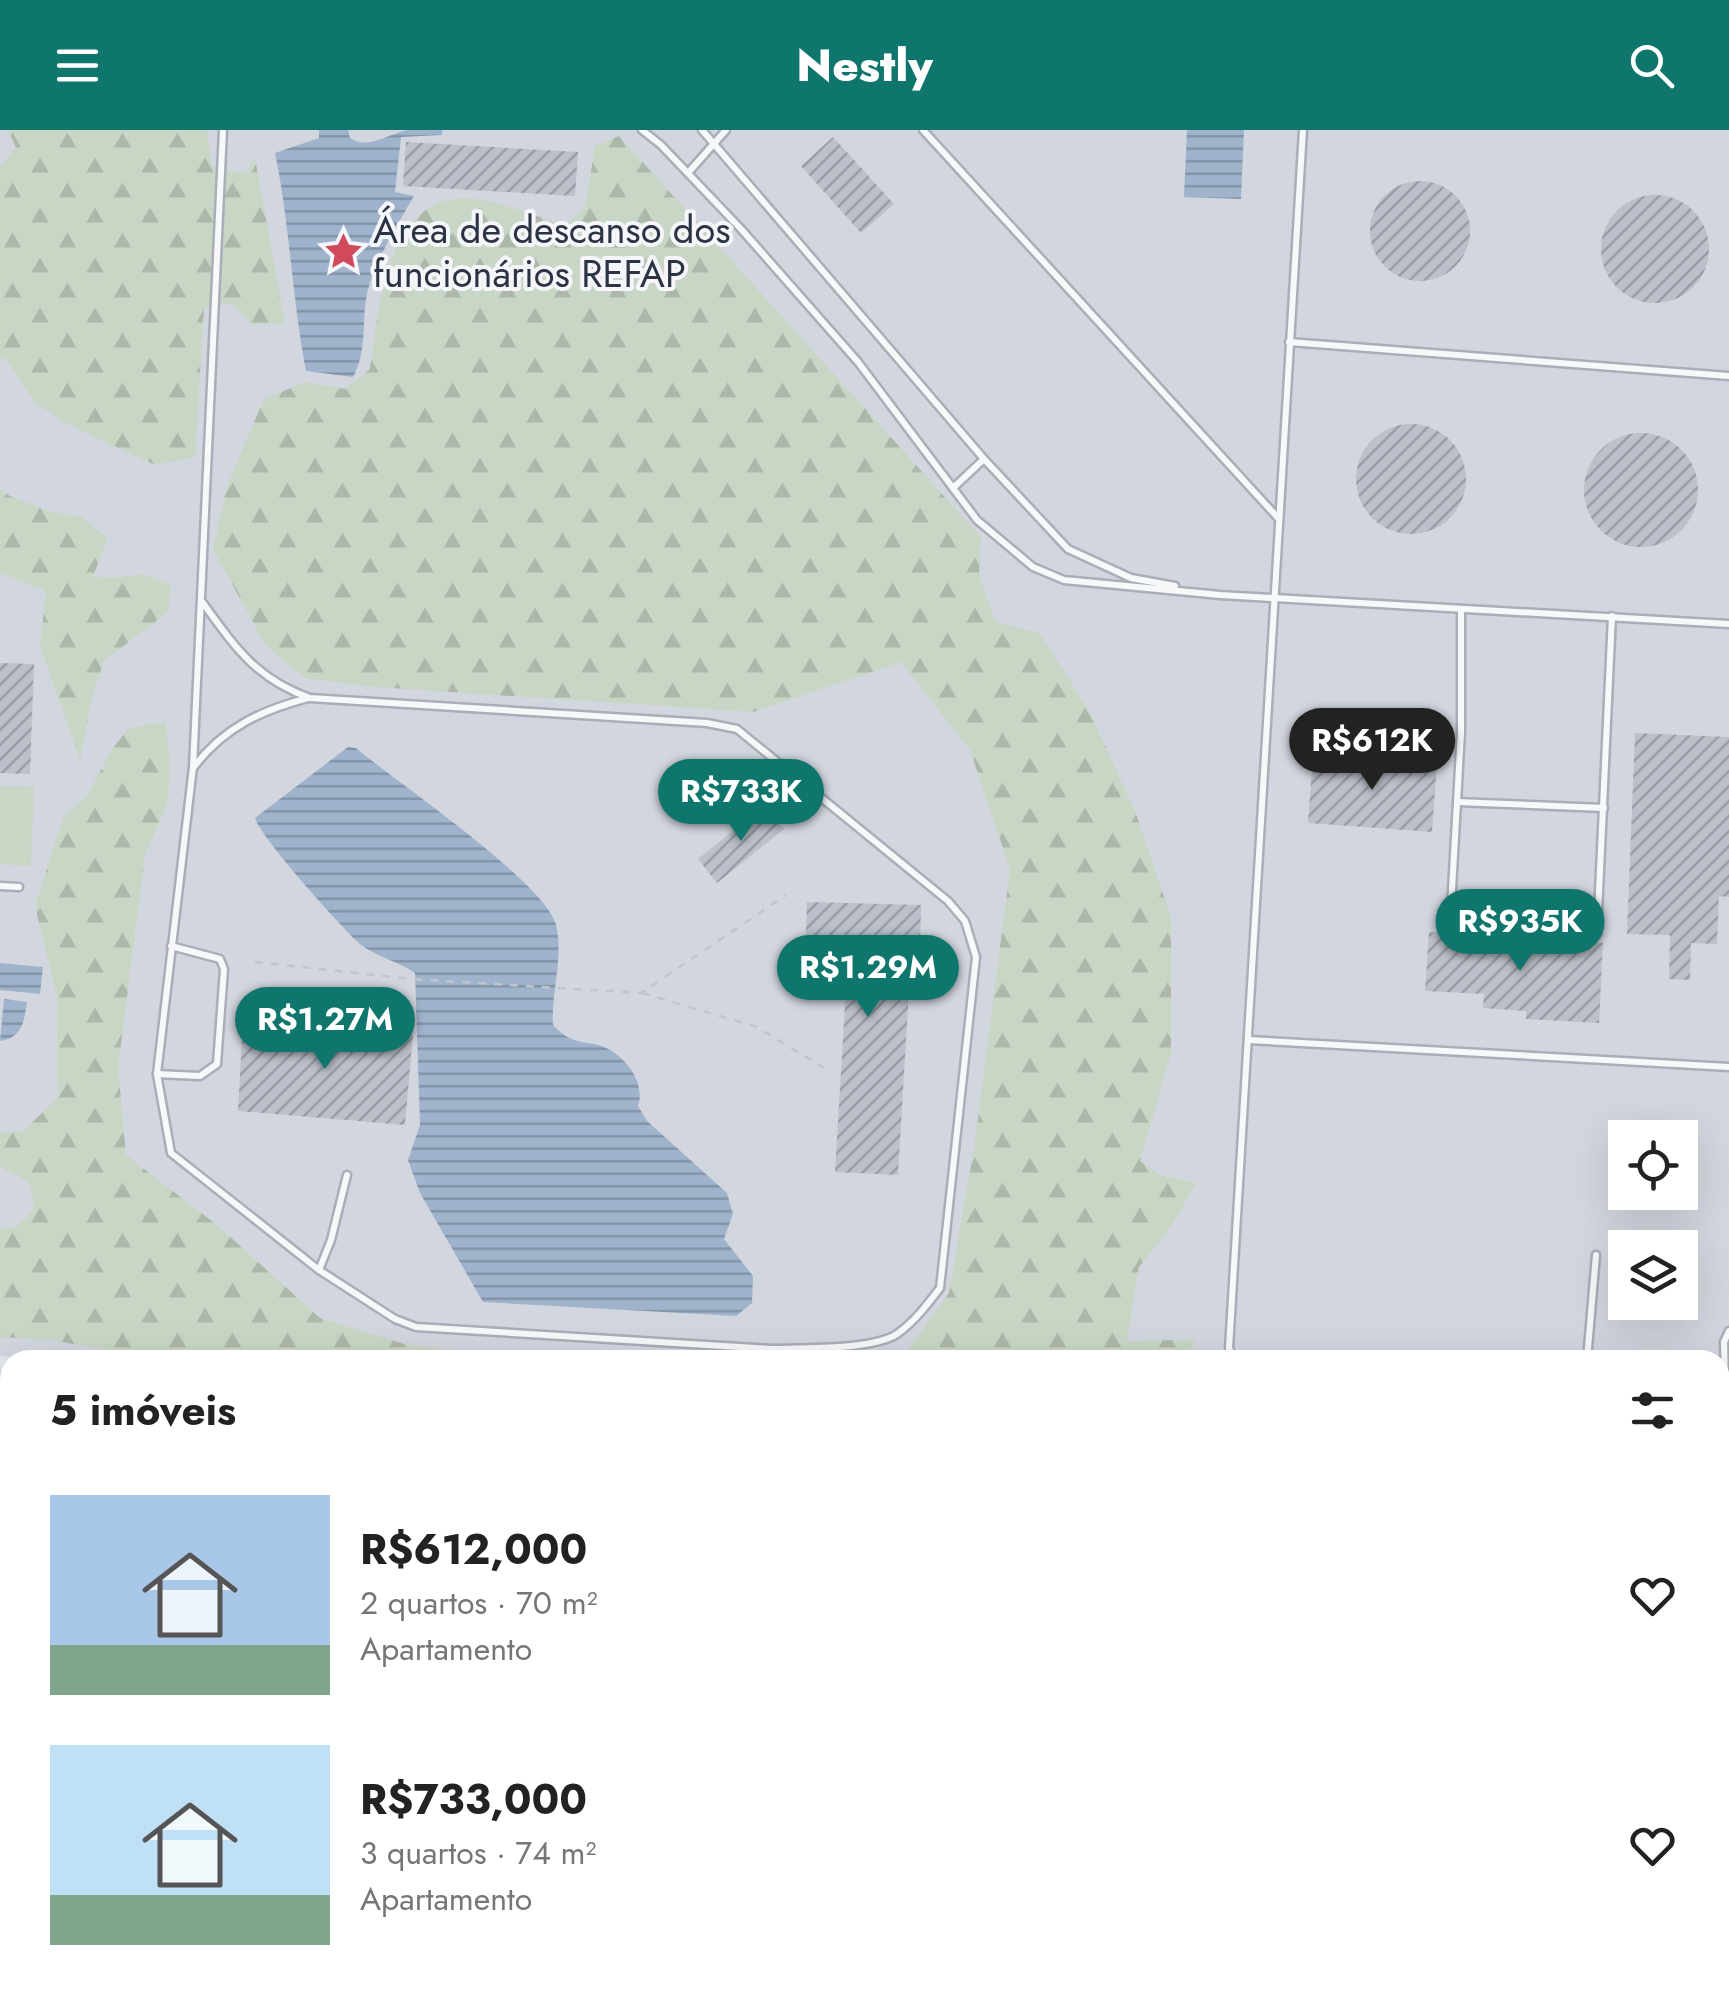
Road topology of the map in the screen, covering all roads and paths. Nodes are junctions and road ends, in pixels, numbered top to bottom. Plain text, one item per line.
1 (223, 130) edge
2 (642, 130) edge
3 (702, 130) edge
4 (726, 130) edge
5 (923, 130) edge
6 (1303, 130) edge
7 (713, 142) junction
8 (688, 173) junction
9 (1289, 342) junction
10 (1729, 376) edge
11 (984, 460) junction
12 (953, 488) junction
13 (1280, 520) junction
14 (1220, 595) junction
15 (1274, 598) junction
16 (203, 602) junction
17 (1462, 610) junction
18 (1612, 616) junction
19 (1729, 624) edge
20 (310, 698) junction
21 (193, 767) junction
22 (1458, 802) junction
23 (1604, 808) junction
24 (0, 886) edge
25 (18, 887) dead end
26 (786, 896) dead end
27 (171, 946) junction
28 (255, 962) dead end
29 (641, 993) junction
30 (1249, 1040) junction
31 (1729, 1067) edge
32 (824, 1068) dead end
33 (156, 1074) junction
34 (347, 1175) dead end
35 (1596, 1255) dead end
36 (319, 1270) junction
37 (1230, 1350) edge
38 (1588, 1350) edge

1 - 16 lane
2 - 8 lane
3 - 7 lane
4 - 7 lane
5 - 13 lane
6 - 9 lane
7 - 8 lane
7 - 11 lane
8 - 12 lane
9 - 10 lane
9 - 13 lane
11 - 12 lane
11 - 14 lane
12 - 14 lane
13 - 15 lane
14 - 15 lane
15 - 17 lane
15 - 30 lane
16 - 20 lane
16 - 21 lane
17 - 18 lane
17 - 22 lane
18 - 19 lane
18 - 23 lane
20 - 21 lane
20 - 36 lane
21 - 27 lane
22 - 23 lane
22 - 23 lane
24 - 25 lane
26 - 29 path
27 - 33 lane
27 - 33 lane
28 - 29 path
29 - 32 path
30 - 31 lane
30 - 37 lane
33 - 36 lane
34 - 36 lane
35 - 38 lane

